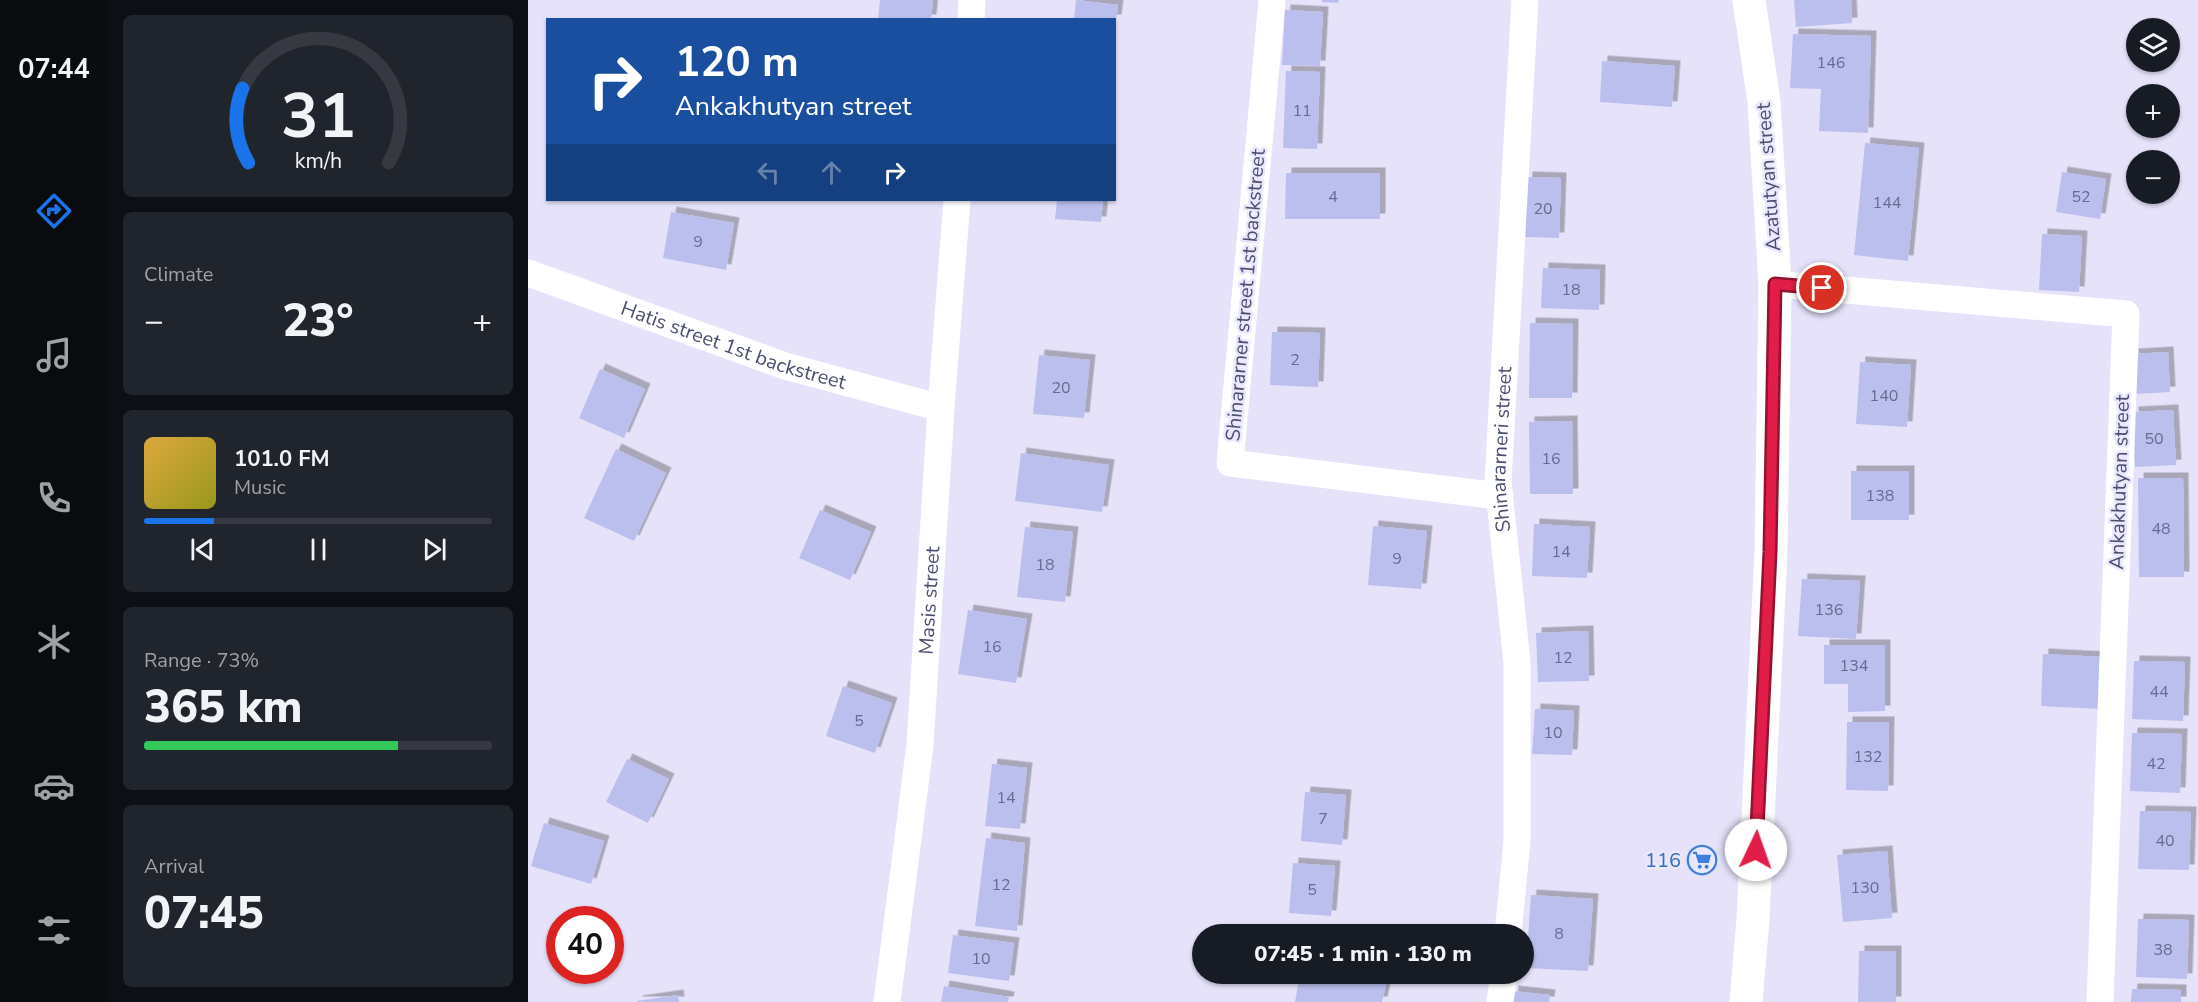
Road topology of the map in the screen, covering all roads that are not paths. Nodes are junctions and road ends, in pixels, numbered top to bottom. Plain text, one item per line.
1 (972, 0) edge
2 (1272, 0) edge
3 (1525, 0) edge
4 (1749, 0) edge
5 (970, 18) edge
6 (957, 201) edge
7 (528, 273) edge
8 (1775, 284) junction
9 (941, 408) junction
10 (1499, 496) junction
11 (1509, 924) edge
12 (1503, 984) edge
13 (887, 1002) edge
14 (1500, 1002) edge
15 (1746, 1002) edge
16 (2100, 1002) edge

1 - 5 street
2 - 10 street, Shinararner street 1st backstreet
3 - 10 street, Shinararneri street
4 - 8 street, Azatutyan street
6 - 9 street, Masis street
7 - 9 street, Hatis street 1st backstreet
8 - 15 street, Azatutyan street
8 - 16 street, Ankakhutyan street
9 - 13 street, Masis street
10 - 11 street, Shinararneri street
12 - 14 street

